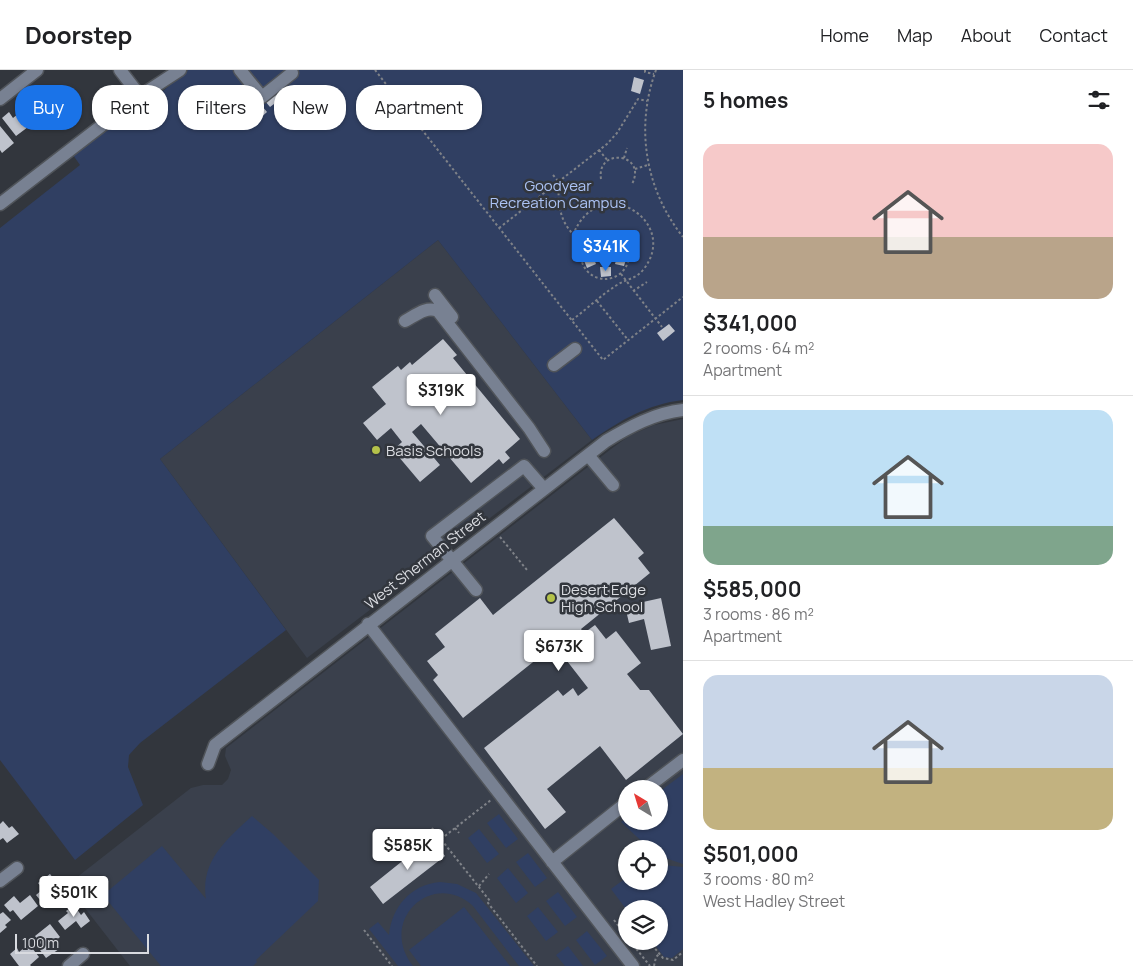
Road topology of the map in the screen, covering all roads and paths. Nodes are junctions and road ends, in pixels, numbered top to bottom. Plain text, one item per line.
1 (37, 70) edge
2 (120, 70) edge
3 (180, 70) edge
4 (240, 70) edge
5 (375, 70) edge
6 (645, 70) edge
7 (656, 70) edge
8 (292, 74) dead end
9 (654, 74) junction
10 (132, 85) edge
11 (157, 85) edge
12 (0, 99) edge
13 (647, 101) junction
14 (96, 130) edge
15 (627, 148) dead end
16 (599, 150) junction
17 (624, 158) junction
18 (608, 161) junction
19 (648, 165) junction
20 (634, 169) junction
21 (553, 175) dead end
22 (601, 179) dead end
23 (559, 182) junction
24 (632, 184) dead end
25 (0, 204) edge
26 (499, 228) junction
27 (573, 235) junction
28 (683, 237) edge
29 (584, 243) junction
30 (621, 274) junction
31 (626, 282) junction
32 (646, 282) dead end
33 (633, 291) junction
34 (435, 295) dead end
35 (683, 297) edge
36 (597, 301) junction
37 (675, 304) junction
38 (678, 307) dead end
39 (655, 319) junction
40 (572, 320) junction
41 (405, 321) dead end
42 (662, 327) dead end
43 (628, 340) junction
44 (632, 342) dead end
45 (629, 345) dead end
46 (575, 349) dead end
47 (554, 365) dead end
48 (683, 410) edge
49 (588, 455) junction
50 (612, 485) dead end
51 (544, 489) junction
52 (492, 528) junction
53 (452, 560) junction
54 (526, 570) dead end
55 (476, 590) dead end
56 (368, 624) junction
57 (683, 760) edge
58 (208, 764) dead end
59 (657, 780) edge
60 (499, 794) junction
61 (618, 809) edge
62 (432, 828) dead end
63 (455, 828) junction
64 (459, 833) dead end
65 (441, 838) junction
66 (552, 862) junction
67 (17, 868) dead end
68 (489, 874) dead end
69 (0, 881) edge
70 (478, 886) junction
71 (614, 920) dead end
72 (618, 925) edge
73 (364, 930) dead end
74 (637, 950) edge
75 (656, 950) edge
76 (683, 952) edge
77 (84, 954) dead end
78 (659, 954) junction
79 (69, 966) edge
80 (392, 966) edge
81 (537, 966) edge
82 (633, 966) edge
83 (650, 966) edge
84 (654, 966) edge

1 - 12 street
2 - 10 street
3 - 11 street
4 - 8 street
5 - 26 path
6 - 9 path
7 - 9 path
9 - 13 path
13 - 16 path
13 - 19 path
14 - 25 street
15 - 17 path
16 - 18 path
16 - 23 path
17 - 18 path
17 - 20 path
18 - 22 path
19 - 20 path
19 - 28 path
20 - 24 path
21 - 23 path
23 - 26 path
23 - 27 path
26 - 40 path
27 - 29 path
27 - 31 path
29 - 30 path
29 - 30 path
30 - 31 path
31 - 33 path
31 - 36 path
32 - 33 path
33 - 39 path
34 - 41 street
35 - 37 path
36 - 40 path
36 - 43 path
37 - 38 path
37 - 39 path
39 - 42 path
39 - 43 path
40 - 43 path
43 - 44 path
43 - 45 path
46 - 47 street
48 - 49 street, West Sherman Street
49 - 50 street
49 - 51 street, West Sherman Street
51 - 52 street, West Sherman Street
51 - 53 street
52 - 53 street, West Sherman Street
52 - 54 path
53 - 55 street
53 - 56 street, West Sherman Street
56 - 58 street, West Sherman Street
56 - 60 street
57 - 59 street
60 - 63 path
60 - 66 street
61 - 66 street
62 - 65 path
63 - 64 path
63 - 65 path
65 - 70 path
66 - 82 street
67 - 69 street
68 - 70 path
70 - 81 path
71 - 72 path
73 - 80 path
74 - 83 path
75 - 78 path
76 - 78 path
77 - 79 street
78 - 84 path

